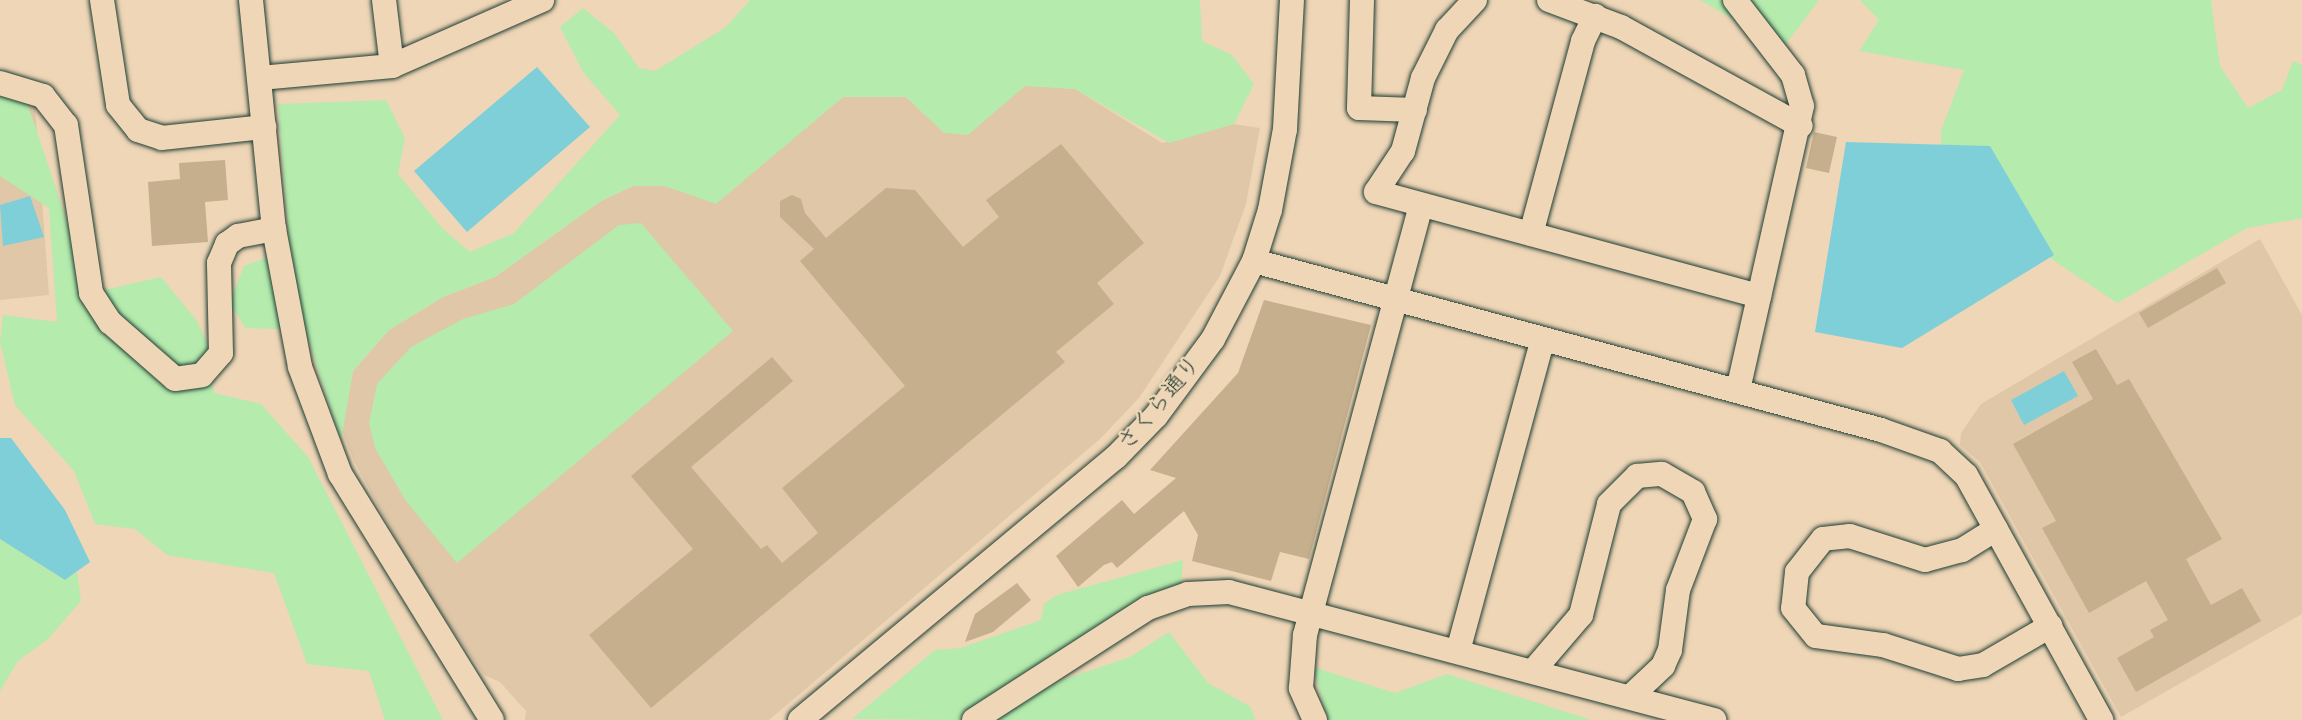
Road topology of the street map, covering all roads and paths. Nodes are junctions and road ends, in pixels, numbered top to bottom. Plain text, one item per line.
1 (103, 0) edge
2 (251, 0) edge
3 (384, 0) edge
4 (542, 0) edge
5 (1292, 0) edge
6 (1362, 0) edge
7 (1475, 0) edge
8 (1549, 0) edge
9 (1735, 0) edge
10 (487, 12) edge
11 (1595, 16) junction
12 (392, 66) junction
13 (260, 78) junction
14 (0, 83) edge
15 (1415, 110) junction
16 (1801, 126) junction
17 (264, 127) junction
18 (1421, 205) junction
19 (274, 229) junction
20 (1531, 234) junction
21 (1254, 261) junction
22 (1759, 296) junction
23 (1396, 299) junction
24 (1542, 339) junction
25 (1738, 391) junction
26 (1996, 529) junction
27 (1312, 612) junction
28 (2050, 626) junction
29 (1458, 651) junction
30 (1533, 671) junction
31 (1630, 697) junction
32 (492, 720) edge
33 (800, 720) edge
34 (974, 720) edge
35 (1315, 720) edge
36 (1714, 720) edge
37 (2101, 720) edge

1 - 17 street
2 - 13 street
3 - 12 street
4 - 10 street
5 - 21 street, さくら通り
6 - 15 street
7 - 15 street
8 - 11 street
9 - 16 street
10 - 12 street
11 - 16 street
11 - 20 street
12 - 13 street
13 - 17 street
14 - 19 street
15 - 18 street
16 - 22 street
17 - 19 street
18 - 20 street
18 - 23 street
19 - 32 street
20 - 22 street
21 - 23 street
21 - 33 street, さくら通り
22 - 25 street
23 - 24 street
23 - 27 street
24 - 25 street
24 - 29 street
25 - 26 street
26 - 28 street
26 - 28 street
27 - 29 street
27 - 34 street
27 - 35 street
28 - 37 street
29 - 30 street
30 - 31 street
30 - 31 street
31 - 36 street

